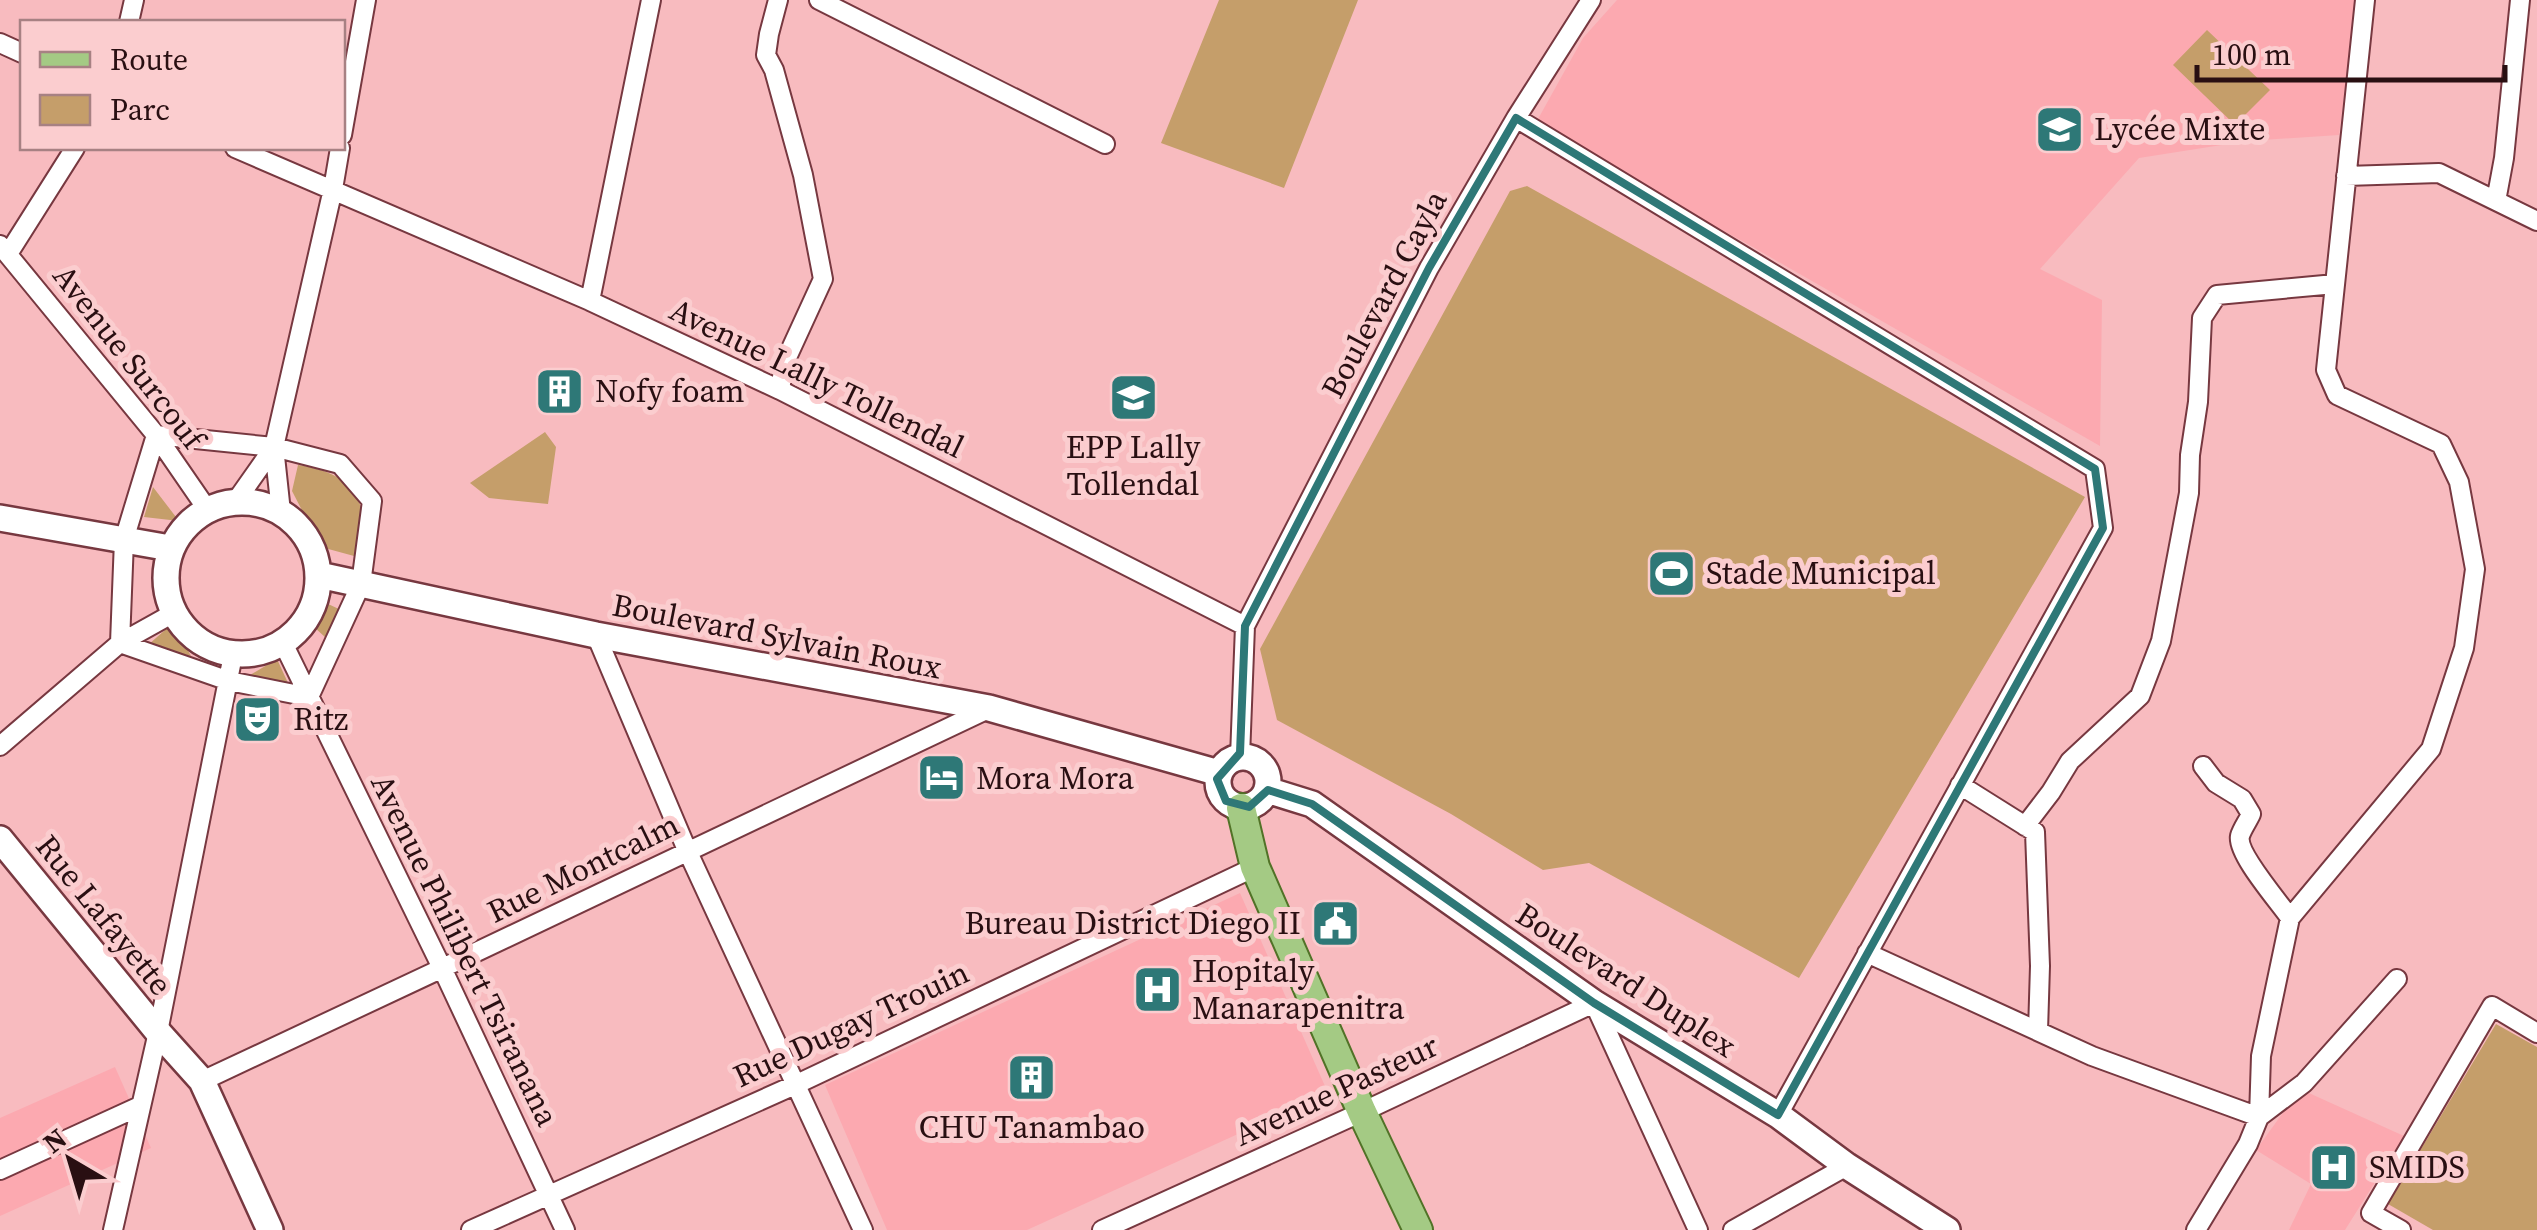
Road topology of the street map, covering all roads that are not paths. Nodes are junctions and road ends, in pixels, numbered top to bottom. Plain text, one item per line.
1 (366, 0) edge
2 (650, 0) edge
3 (778, 0) edge
4 (819, 0) edge
5 (1592, 0) edge
6 (2365, 0) edge
7 (2520, 0) edge
8 (345, 118) edge
9 (1516, 118) junction
10 (1105, 144) dead end
11 (74, 150) edge
12 (240, 150) edge
13 (340, 150) edge
14 (2346, 176) junction
15 (333, 189) junction
16 (2496, 201) junction
17 (2537, 222) edge
18 (4, 250) edge
19 (2335, 284) junction
20 (590, 301) junction
21 (780, 390) junction
22 (156, 435) junction
23 (274, 447) junction
24 (236, 501) junction
25 (207, 509) junction
26 (281, 512) junction
27 (0, 518) edge
28 (124, 540) junction
29 (170, 548) junction
30 (319, 575) junction
31 (361, 584) junction
32 (172, 614) junction
33 (1245, 626) junction
34 (596, 636) junction
35 (120, 643) junction
36 (283, 643) junction
37 (231, 668) junction
38 (309, 697) junction
39 (989, 708) junction
40 (0, 746) edge
41 (1230, 765) junction
42 (2203, 766) dead end
43 (1960, 785) junction
44 (1267, 790) junction
45 (1241, 808) junction
46 (2025, 826) junction
47 (0, 840) edge
48 (687, 850) junction
49 (1254, 867) junction
50 (2290, 918) junction
51 (1867, 953) junction
52 (443, 970) junction
53 (2398, 979) dead end
54 (1594, 1003) junction
55 (2038, 1031) junction
56 (158, 1032) junction
57 (2537, 1033) edge
58 (202, 1081) junction
59 (797, 1084) junction
60 (140, 1106) junction
61 (1362, 1112) junction
62 (1778, 1115) junction
63 (2259, 1117) junction
64 (1848, 1166) junction
65 (0, 1170) edge
66 (548, 1194) junction
67 (1140, 1222) edge
68 (113, 1230) edge
69 (270, 1230) edge
70 (471, 1230) edge
71 (565, 1230) edge
72 (863, 1230) edge
73 (1102, 1230) edge
74 (1418, 1230) edge
75 (1698, 1230) edge
76 (1733, 1230) edge
77 (1947, 1230) edge
78 (2196, 1230) edge
79 (2401, 1230) edge

1 - 8 street
2 - 20 street
3 - 21 street
4 - 10 street
5 - 9 street, Boulevard Cayla
6 - 14 street
7 - 16 street
9 - 33 street, Boulevard Cayla
9 - 43 street
11 - 18 street
12 - 15 street, Avenue Lally Tollendal
13 - 15 street
14 - 16 street
14 - 19 street
15 - 20 street, Avenue Lally Tollendal
15 - 23 street
16 - 17 street
18 - 22 street, Avenue Surcouf
19 - 46 street
19 - 50 street
20 - 21 street, Avenue Lally Tollendal
21 - 33 street, Avenue Lally Tollendal
22 - 23 street
22 - 25 street, Avenue Surcouf
22 - 28 street
23 - 24 street
23 - 26 street
23 - 31 street
24 - 25 main road
24 - 26 main road
25 - 29 main road
26 - 30 main road
27 - 28 main road
28 - 29 main road
28 - 35 street
29 - 32 main road
30 - 31 main road, Boulevard Sylvain Roux
30 - 36 main road
31 - 34 main road, Boulevard Sylvain Roux
31 - 38 street
32 - 35 street
32 - 37 main road
33 - 41 street
34 - 39 main road, Boulevard Sylvain Roux
34 - 48 street
35 - 37 street
35 - 40 street
36 - 37 main road
36 - 38 street, Avenue Philibert Tsiranana
37 - 38 street
37 - 56 street
38 - 52 street, Avenue Philibert Tsiranana
39 - 41 main road, Boulevard Sylvain Roux
39 - 48 street, Rue Montcalm
41 - 44 main road
41 - 45 main road
42 - 50 street
43 - 46 street
43 - 51 street
44 - 45 main road
44 - 54 main road, Boulevard Duplex
45 - 49 main road
46 - 55 street
47 - 56 main road, Rue Lafayette
48 - 52 street, Rue Montcalm
48 - 59 street
49 - 59 street, Rue Dugay Trouin
49 - 61 main road
50 - 63 street
51 - 55 street
51 - 62 street
52 - 58 street, Rue Montcalm
52 - 66 street, Avenue Philibert Tsiranana
53 - 63 street
54 - 61 street, Avenue Pasteur
54 - 62 main road, Boulevard Duplex
54 - 75 street
55 - 63 street
56 - 58 main road, Rue Lafayette
56 - 60 street
57 - 79 street
58 - 69 main road, Rue Lafayette
59 - 66 street, Rue Dugay Trouin
59 - 72 street
60 - 65 street
60 - 68 street
61 - 67 street, Avenue Pasteur
61 - 74 main road
62 - 64 main road, Boulevard Duplex
63 - 78 street
64 - 76 street
64 - 77 main road, Boulevard Duplex
66 - 70 street, Rue Dugay Trouin
66 - 71 street, Avenue Philibert Tsiranana
67 - 73 street, Avenue Pasteur

